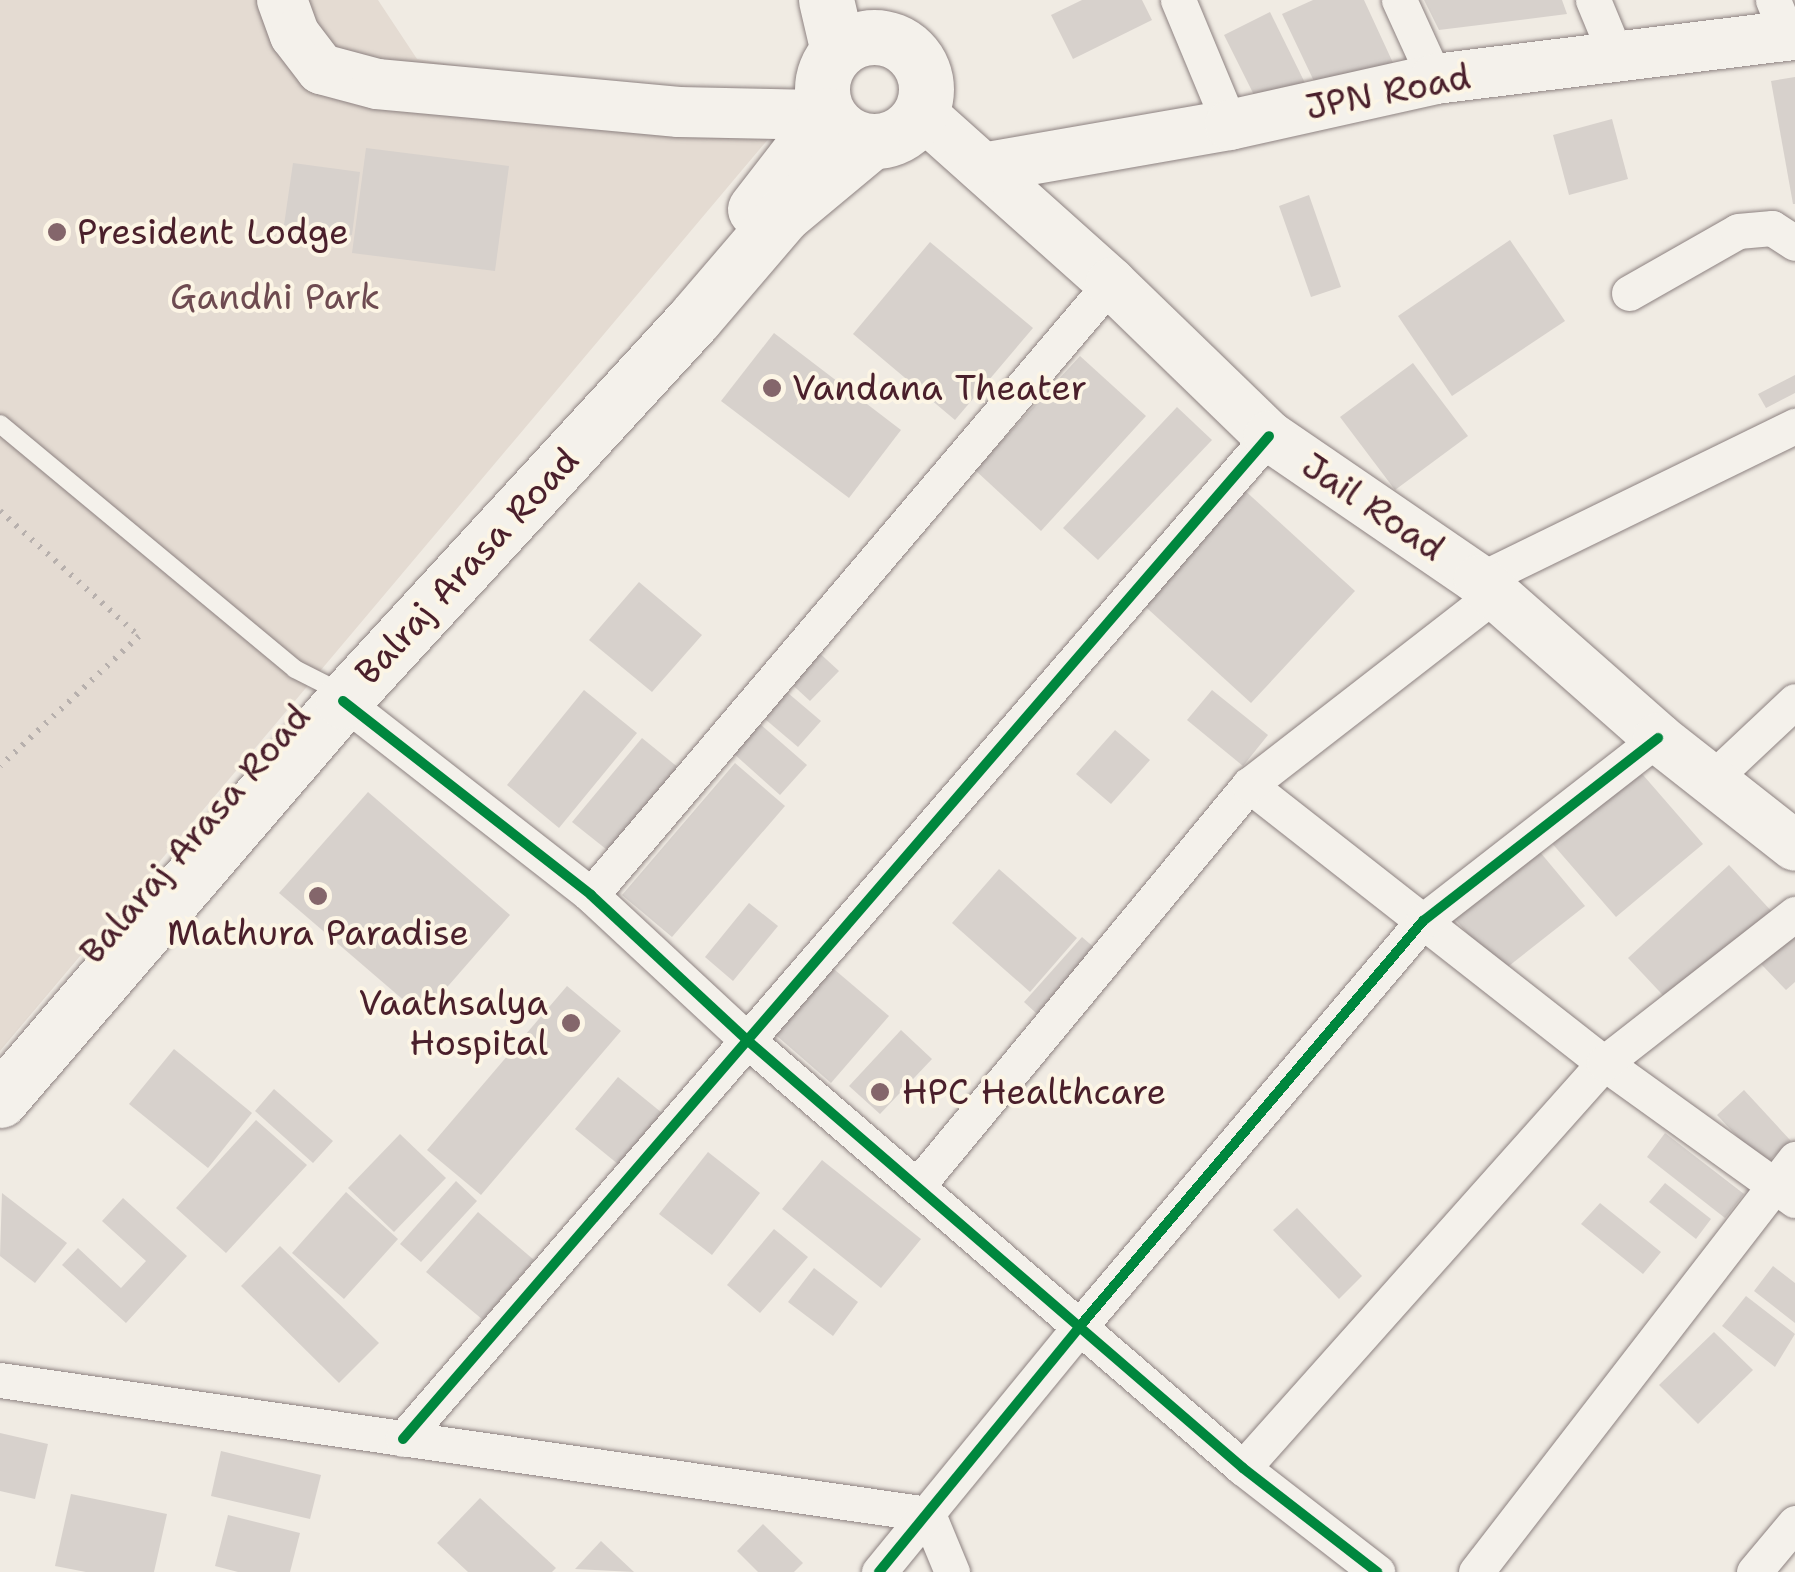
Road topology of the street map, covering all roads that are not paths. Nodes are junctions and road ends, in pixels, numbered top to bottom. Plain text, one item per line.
1 (1178, 0) edge
2 (1400, 0) edge
3 (1593, 0) edge
4 (288, 17) edge
5 (858, 22) edge
6 (1785, 23) edge
7 (1617, 58) junction
8 (1434, 79) junction
9 (921, 112) junction
10 (1230, 124) junction
11 (850, 128) junction
12 (983, 168) junction
13 (1795, 242) edge
14 (1111, 283) junction
15 (1629, 292) dead end
16 (0, 424) edge
17 (1795, 426) edge
18 (1269, 436) junction
19 (1487, 587) junction
20 (333, 692) junction
21 (1795, 701) edge
22 (1658, 738) junction
23 (1711, 780) junction
24 (1249, 785) junction
25 (1795, 846) edge
26 (591, 895) junction
27 (1795, 914) edge
28 (1423, 922) junction
29 (747, 1040) junction
30 (0, 1061) edge
31 (1604, 1063) junction
32 (0, 1100) edge
33 (1788, 1180) edge
34 (917, 1186) junction
35 (1080, 1326) junction
36 (0, 1380) edge
37 (403, 1438) junction
38 (1243, 1468) junction
39 (928, 1514) junction
40 (1795, 1523) edge
41 (879, 1572) edge
42 (952, 1572) edge
43 (1377, 1572) edge
44 (1476, 1572) edge
45 (1754, 1572) edge

1 - 10 street
2 - 8 street
3 - 7 street
4 - 11 main road
5 - 9 main road
5 - 11 main road
6 - 7 main road, JPN Road
7 - 8 main road, JPN Road
8 - 10 main road, JPN Road
9 - 11 main road
9 - 12 main road, Jail Road
10 - 12 main road, JPN Road
11 - 20 main road, Balraj Arasa Road
12 - 14 main road, Jail Road
13 - 15 street
14 - 18 main road, Jail Road
14 - 26 street
16 - 20 lane
17 - 19 street
18 - 19 main road, Jail Road
18 - 29 street
19 - 22 main road, Jail Road
19 - 24 street
20 - 26 street
20 - 30 main road, Balaraj Arasa Road
20 - 32 main road, Balraj Arasa Road
21 - 23 street
22 - 23 main road, Jail Road
22 - 28 street
23 - 25 main road, Jail Road
24 - 28 street
24 - 34 street
26 - 29 street
27 - 31 street
28 - 31 street
28 - 35 street
29 - 34 street
29 - 37 street
31 - 33 street
31 - 38 street
33 - 44 street
34 - 35 street
35 - 38 street
35 - 39 street
36 - 37 street
37 - 39 street
38 - 43 street
39 - 41 street
39 - 42 street
40 - 45 street

